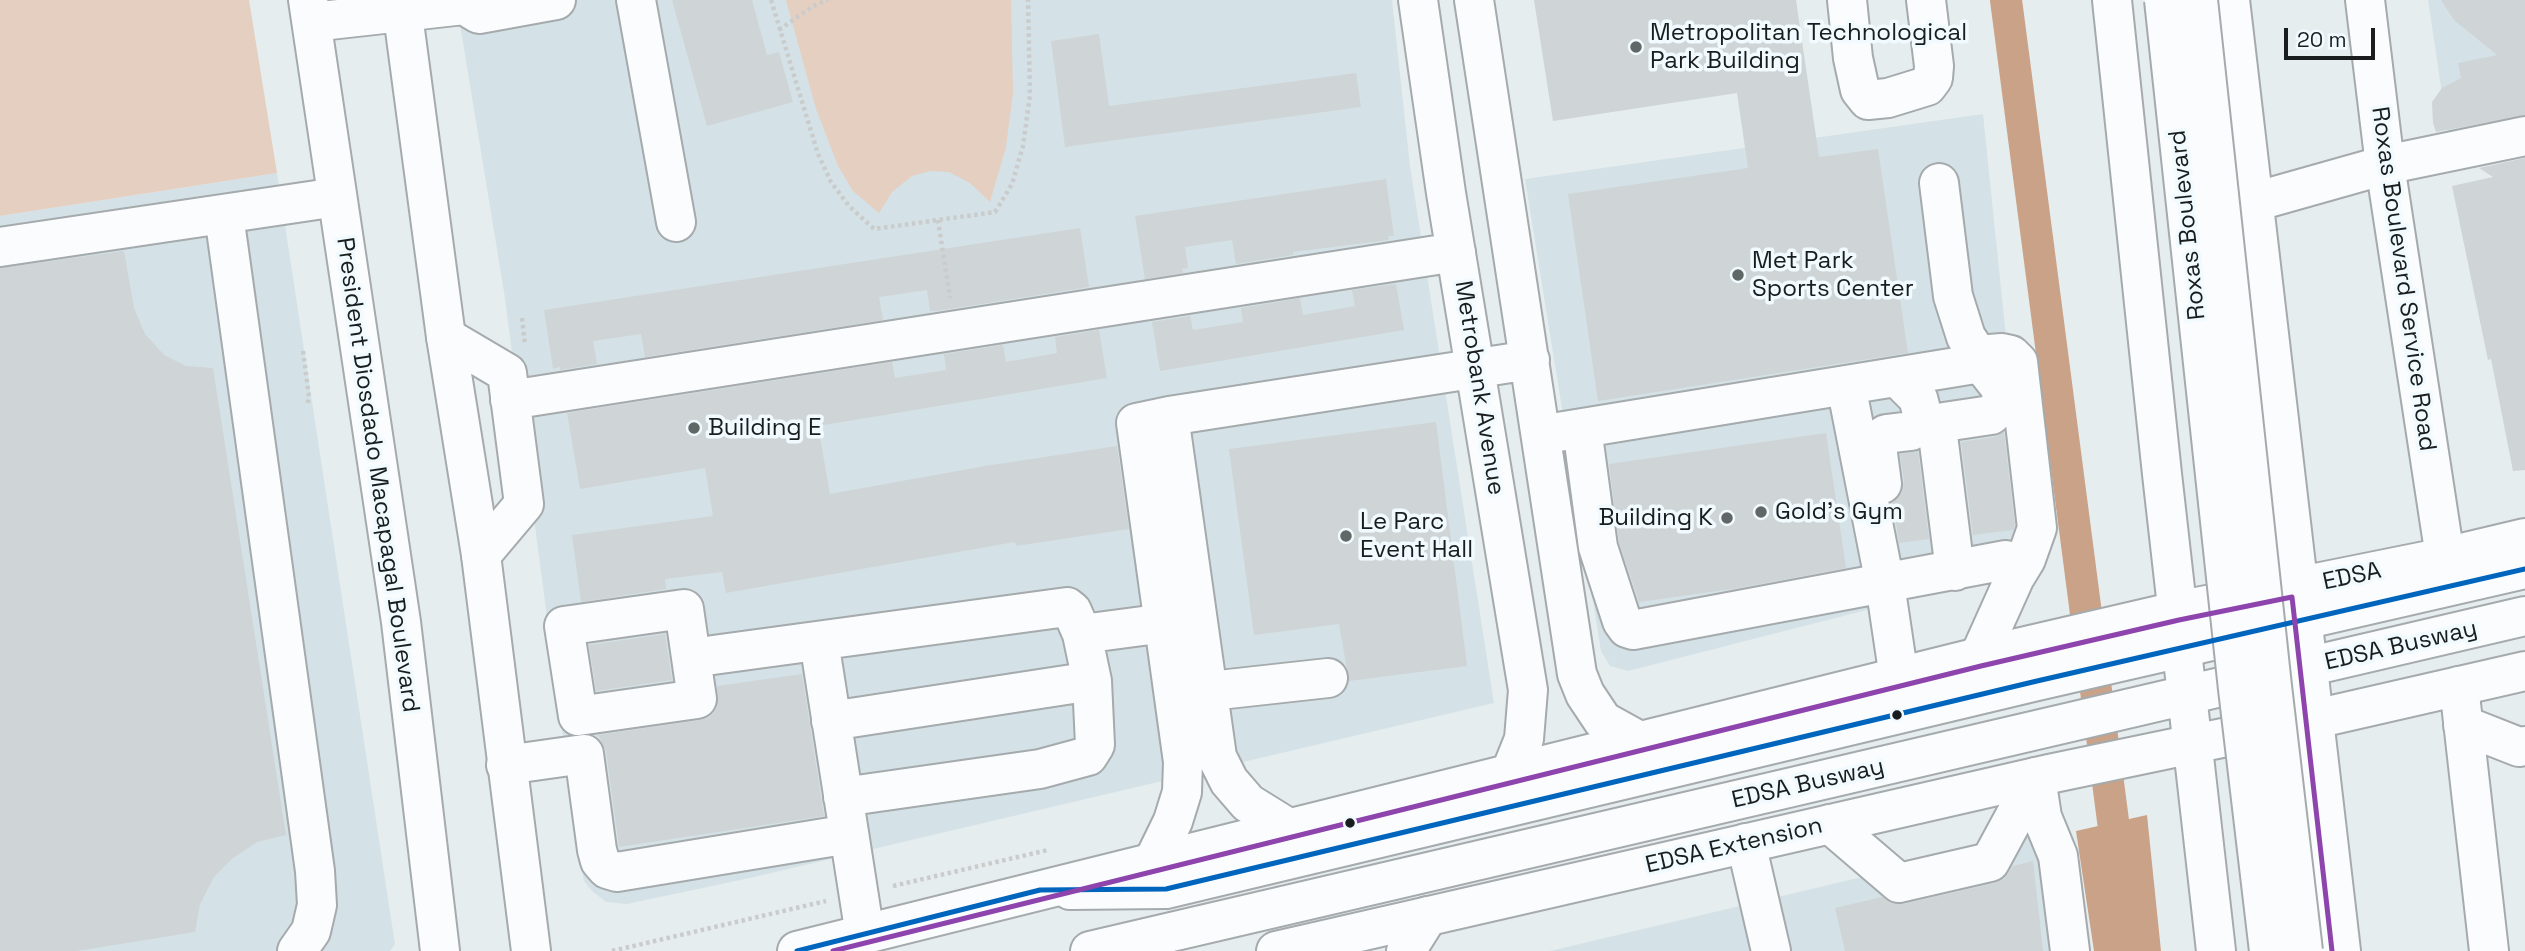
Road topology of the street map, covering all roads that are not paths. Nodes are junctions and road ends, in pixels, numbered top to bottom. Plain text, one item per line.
1 (556, 0) edge
2 (636, 0) edge
3 (1418, 0) edge
4 (1474, 0) edge
5 (1847, 0) edge
6 (1926, 0) edge
7 (2112, 0) edge
8 (2164, 0) edge
9 (2198, 0) edge
10 (2230, 0) edge
11 (2365, 0) edge
12 (467, 3) edge
13 (402, 6) edge
14 (310, 11) edge
15 (2525, 136) edge
16 (2385, 165) junction
17 (1938, 183) dead end
18 (337, 197) junction
19 (2254, 202) junction
20 (224, 215) junction
21 (676, 222) dead end
22 (0, 247) edge
23 (1456, 252) junction
24 (446, 337) junction
25 (1979, 359) junction
26 (1530, 360) junction
27 (1476, 369) junction
28 (1898, 377) junction
29 (1846, 385) junction
30 (510, 400) junction
31 (1583, 428) junction
32 (1540, 435) junction
33 (2284, 458) junction
34 (2162, 474) junction
35 (2525, 538) edge
36 (481, 555) junction
37 (2445, 557) junction
38 (2006, 561) dead end
39 (2525, 569) edge
40 (1955, 571) junction
41 (1891, 583) junction
42 (2302, 604) junction
43 (2525, 616) edge
44 (1180, 621) junction
45 (564, 626) joint
46 (2179, 630) junction
47 (1082, 634) junction
48 (819, 641) junction
49 (713, 655) dead end
50 (1979, 657) junction
51 (2036, 663) junction
52 (2309, 667) junction
53 (2525, 671) edge
54 (1328, 678) dead end
55 (1899, 678) junction
56 (1092, 681) junction
57 (2459, 686) junction
58 (1191, 693) junction
59 (2187, 696) junction
60 (2315, 719) junction
61 (831, 721) junction
62 (2463, 725) junction
63 (1641, 742) junction
64 (2193, 744) junction
65 (2525, 746) edge
66 (506, 765) junction
67 (1510, 774) junction
68 (2043, 775) junction
69 (843, 797) junction
70 (1830, 824) junction
71 (1290, 828) junction
72 (849, 834) junction
73 (1746, 843) junction
74 (1153, 862) junction
75 (1040, 890) junction
76 (1428, 916) junction
77 (865, 935) junction
78 (2340, 941) edge
79 (298, 951) edge
80 (440, 951) edge
81 (531, 951) edge
82 (797, 951) edge
83 (1090, 951) edge
84 (1276, 951) edge
85 (1406, 951) edge
86 (1771, 951) edge
87 (2070, 951) edge
88 (2217, 951) edge
89 (2269, 951) edge
90 (2303, 951) edge
91 (2489, 951) edge

1 - 12 main road
2 - 21 main road
3 - 23 main road, Metrobank Avenue
4 - 26 main road
5 - 6 main road
7 - 34 main road
8 - 89 main road, Roxas Boulevard, bridge
9 - 90 main road, Roxas Boulevard, bridge
10 - 19 main road
11 - 16 main road, Roxas Boulevard Service Road
12 - 13 main road
13 - 14 main road
13 - 24 main road
14 - 18 main road, President Diosdado Macapagal Boulevard
15 - 16 main road
16 - 19 main road
16 - 37 main road, Roxas Boulevard Service Road
17 - 25 main road
18 - 20 main road
18 - 80 main road, President Diosdado Macapagal Boulevard
19 - 33 main road
20 - 22 main road
20 - 79 main road
23 - 27 main road, Metrobank Avenue
23 - 30 main road
24 - 30 main road
24 - 36 main road
25 - 28 main road
25 - 40 main road
25 - 50 main road
26 - 27 main road
26 - 32 main road
27 - 44 main road
27 - 67 main road, Metrobank Avenue
28 - 29 main road
28 - 41 main road
29 - 31 main road
29 - 41 main road
30 - 36 main road
31 - 32 main road
31 - 41 main road
32 - 63 main road
33 - 34 main road
33 - 42 main road
34 - 46 main road
35 - 37 main road, EDSA
36 - 66 main road
37 - 42 main road, EDSA
38 - 40 main road
39 - 42 main road, EDSA Busway
40 - 41 main road
41 - 55 main road
42 - 46 main road, EDSA
42 - 52 main road
43 - 52 main road, EDSA Busway
44 - 47 main road
44 - 58 main road
45 - 45 main road
46 - 51 main road
46 - 59 main road
47 - 48 main road
47 - 56 main road
48 - 49 main road
48 - 61 main road
50 - 51 main road
50 - 55 main road
51 - 75 main road, EDSA Busway
52 - 59 main road, EDSA Busway
52 - 60 main road
53 - 57 main road
54 - 58 main road
55 - 63 main road
56 - 61 main road
56 - 69 main road
57 - 60 main road
57 - 62 main road
58 - 71 main road
58 - 74 main road
59 - 64 main road
59 - 83 main road, EDSA Busway
60 - 64 main road
60 - 78 main road
61 - 69 main road
62 - 65 main road
62 - 91 main road
63 - 67 main road
64 - 68 main road, EDSA Extension
64 - 88 main road
66 - 72 main road
66 - 81 main road
67 - 71 main road
68 - 70 main road, EDSA Extension
68 - 70 main road
68 - 87 main road
69 - 72 main road
70 - 73 main road, EDSA Extension
71 - 74 main road
72 - 77 main road
73 - 76 main road, EDSA Extension
73 - 86 main road
74 - 75 main road
75 - 77 main road
76 - 84 main road, EDSA Extension
76 - 85 main road
77 - 82 main road
78 - 88 main road

